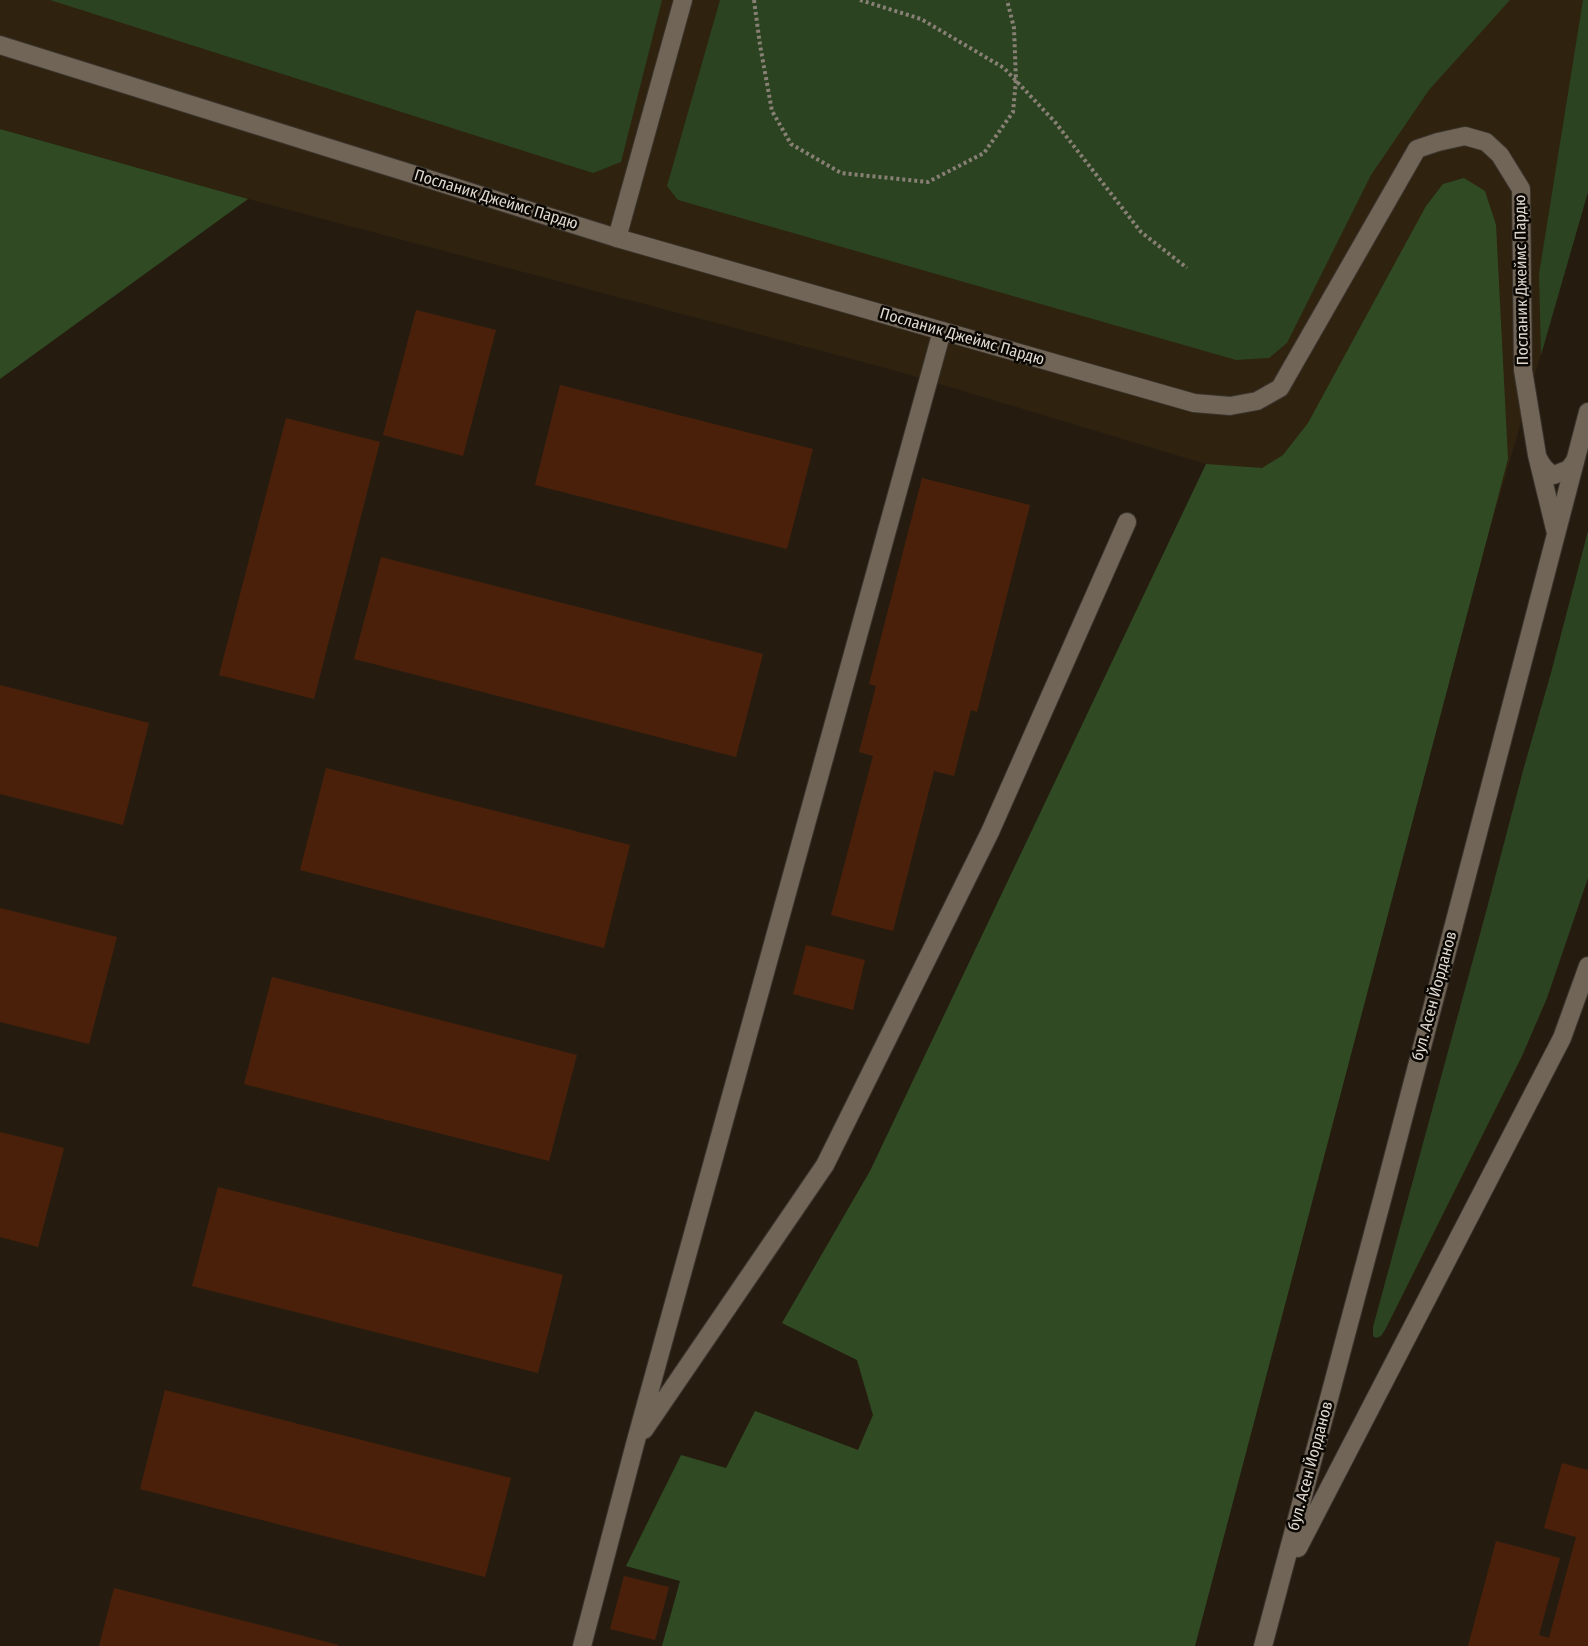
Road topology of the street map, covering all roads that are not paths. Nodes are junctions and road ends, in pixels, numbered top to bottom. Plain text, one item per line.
1 (683, 0) edge
2 (0, 45) edge
3 (617, 238) junction
4 (942, 331) junction
5 (1588, 412) edge
6 (1537, 457) junction
7 (1575, 461) junction
8 (1127, 522) dead end
9 (1556, 533) junction
10 (1588, 966) edge
11 (635, 1444) junction
12 (1281, 1579) junction
13 (582, 1646) edge
14 (1263, 1646) edge

1 - 3 street
2 - 3 street, Посланик Джеймс Пардю
3 - 4 street, Посланик Джеймс Пардю
4 - 6 street, Посланик Джеймс Пардю
4 - 11 street
5 - 7 street, бул. Асен Йорданов
6 - 7 street
6 - 9 street, Посланик Джеймс Пардю
7 - 9 street, бул. Асен Йорданов
8 - 11 street
9 - 12 street, бул. Асен Йорданов
10 - 12 street, бул. Асен Йорданов
11 - 13 street
12 - 14 street, бул. Асен Йорданов

